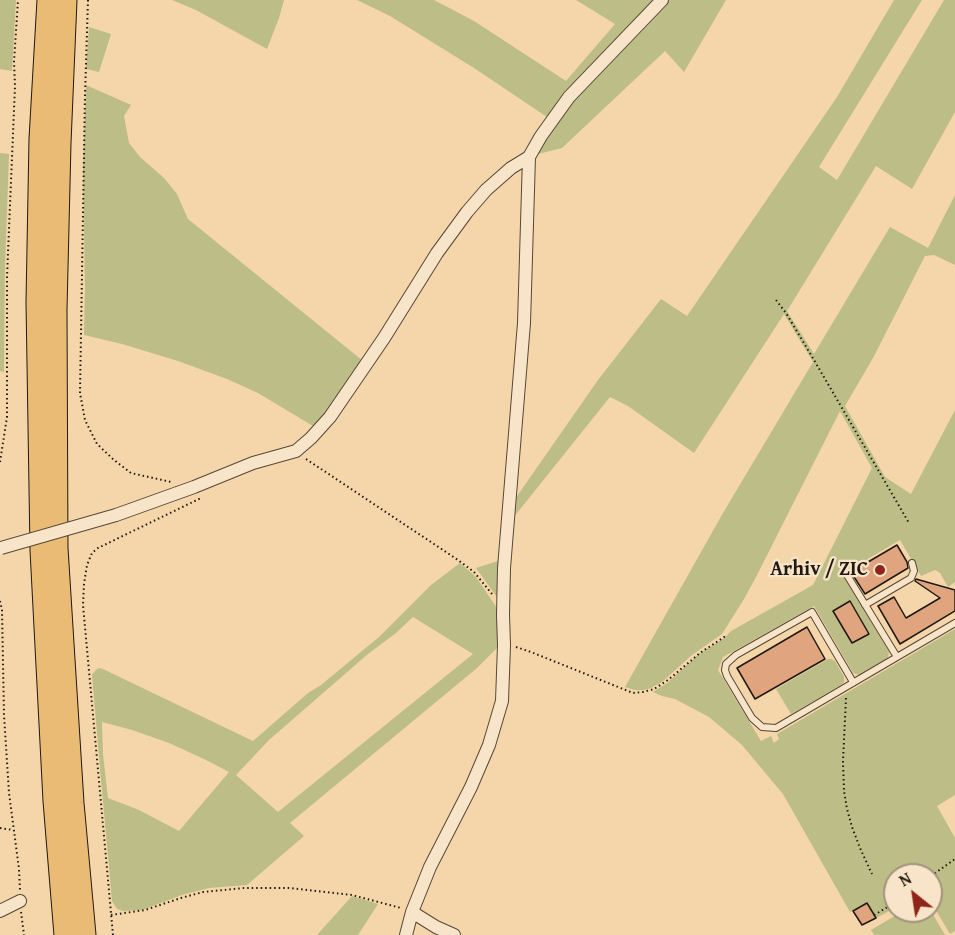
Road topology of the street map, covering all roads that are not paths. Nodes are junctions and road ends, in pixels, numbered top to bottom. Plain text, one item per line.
1 (48, 0) edge
2 (66, 0) edge
3 (662, 0) edge
4 (529, 157) junction
5 (1, 548) edge
6 (912, 563) dead end
7 (847, 575) dead end
8 (865, 604) junction
9 (955, 623) edge
10 (897, 657) junction
11 (850, 684) junction
12 (20, 901) road end
13 (0, 911) edge
14 (412, 912) junction
15 (65, 935) edge
16 (85, 935) edge
17 (406, 935) edge
18 (454, 935) edge

1 - 15 highway
2 - 16 highway
3 - 4 street
4 - 5 street, bridge
4 - 14 street
6 - 8 lane
7 - 8 lane
8 - 10 lane
9 - 10 lane
10 - 11 lane
11 - 11 lane
12 - 13 street
14 - 17 street
14 - 18 street

